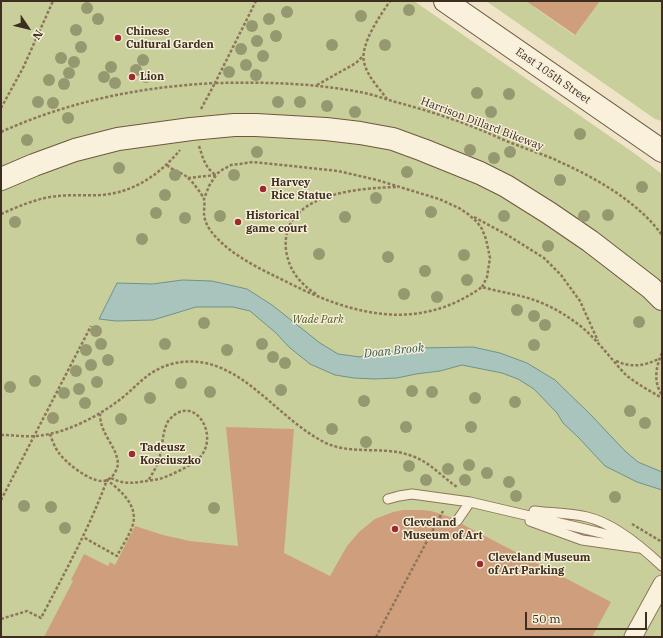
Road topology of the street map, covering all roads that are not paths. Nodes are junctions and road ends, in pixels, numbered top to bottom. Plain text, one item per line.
1 (445, 1) edge
2 (662, 151) edge
3 (1, 179) edge
4 (662, 299) edge
5 (388, 499) dead end
6 (470, 502) junction
7 (493, 507) junction
8 (457, 521) dead end
9 (643, 548) junction
10 (662, 566) edge
11 (662, 584) edge
12 (632, 637) edge

1 - 2 main road, East 105th Street
3 - 4 main road
5 - 6 lane
6 - 7 lane
6 - 8 lane
7 - 9 lane
7 - 9 lane
9 - 10 lane
11 - 12 street

